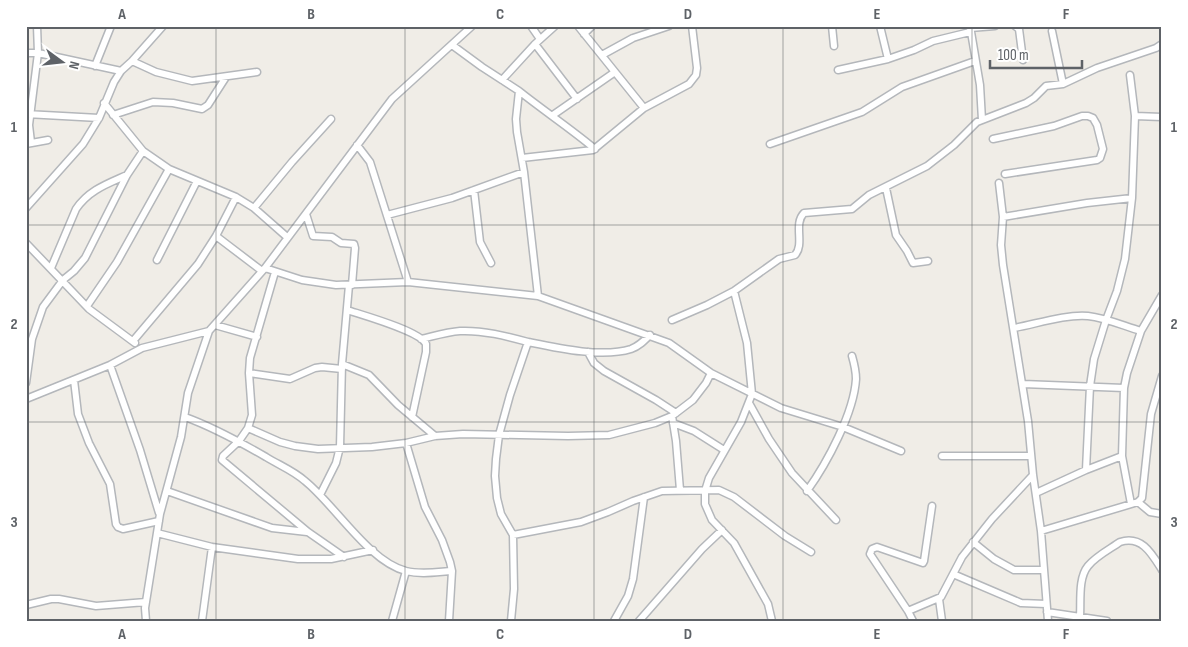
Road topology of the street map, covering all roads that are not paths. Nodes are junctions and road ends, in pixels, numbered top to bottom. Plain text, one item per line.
1 (37, 26) edge
2 (111, 26) edge
3 (163, 26) edge
4 (472, 26) edge
5 (531, 26) edge
6 (555, 26) edge
7 (578, 26) edge
8 (592, 26) edge
9 (668, 26) edge
10 (692, 26) edge
11 (832, 26) edge
12 (880, 26) edge
13 (996, 26) edge
14 (1015, 26) edge
15 (970, 29) edge
16 (1052, 31) dead end
17 (584, 34) junction
18 (538, 41) junction
19 (1162, 44) edge
20 (452, 45) junction
21 (834, 46) dead end
22 (26, 53) edge
23 (38, 54) junction
24 (602, 55) junction
25 (888, 59) junction
26 (976, 60) junction
27 (1023, 60) dead end
28 (132, 61) junction
29 (95, 66) junction
30 (838, 70) dead end
31 (121, 71) junction
32 (257, 72) dead end
33 (615, 72) junction
34 (1130, 75) dead end
35 (226, 77) junction
36 (502, 80) junction
37 (1063, 84) junction
38 (519, 91) junction
39 (577, 99) junction
40 (104, 103) junction
41 (644, 108) junction
42 (28, 114) edge
43 (552, 114) junction
44 (113, 115) junction
45 (1136, 116) junction
46 (1162, 117) edge
47 (98, 118) junction
48 (331, 119) dead end
49 (982, 120) junction
50 (993, 138) dead end
51 (48, 140) dead end
52 (28, 143) edge
53 (770, 144) dead end
54 (357, 145) junction
55 (595, 149) junction
56 (143, 151) junction
57 (522, 158) junction
58 (169, 169) junction
59 (524, 172) junction
60 (1005, 174) dead end
61 (127, 175) junction
62 (197, 181) junction
63 (1000, 183) dead end
64 (886, 188) junction
65 (474, 190) junction
66 (236, 197) junction
67 (1132, 198) junction
68 (26, 208) edge
69 (254, 208) junction
70 (306, 214) junction
71 (387, 216) junction
72 (1003, 217) junction
73 (216, 236) junction
74 (287, 237) junction
75 (26, 243) edge
76 (157, 260) dead end
77 (928, 261) dead end
78 (491, 263) dead end
79 (51, 268) junction
80 (264, 269) junction
81 (275, 272) junction
82 (63, 280) junction
83 (408, 282) junction
84 (350, 285) junction
85 (734, 291) junction
86 (1162, 295) edge
87 (538, 296) junction
88 (86, 306) junction
89 (347, 310) junction
90 (672, 320) dead end
91 (1106, 320) junction
92 (215, 325) junction
93 (1014, 328) junction
94 (209, 331) junction
95 (1141, 331) junction
96 (650, 335) junction
97 (257, 338) junction
98 (421, 339) junction
99 (133, 341) junction
100 (528, 342) junction
101 (142, 348) junction
102 (588, 352) junction
103 (852, 356) dead end
104 (110, 365) junction
105 (342, 367) junction
106 (712, 373) junction
107 (249, 374) junction
108 (1162, 376) edge
109 (74, 380) junction
110 (26, 383) edge
111 (1023, 384) junction
112 (1090, 386) junction
113 (1124, 388) junction
114 (752, 394) junction
115 (26, 398) edge
116 (749, 403) junction
117 (674, 414) junction
118 (412, 416) junction
119 (185, 417) junction
120 (673, 423) junction
121 (843, 427) junction
122 (248, 428) junction
123 (499, 435) junction
124 (435, 436) junction
125 (239, 441) junction
126 (406, 443) junction
127 (340, 447) junction
128 (724, 450) junction
129 (901, 451) dead end
130 (942, 456) dead end
131 (1031, 456) junction
132 (1122, 456) junction
133 (1086, 470) junction
134 (1033, 475) junction
135 (167, 490) junction
136 (680, 490) junction
137 (705, 491) junction
138 (807, 491) junction
139 (1036, 493) junction
140 (320, 495) junction
141 (644, 497) junction
142 (1135, 503) junction
143 (932, 506) dead end
144 (1162, 514) edge
145 (159, 518) junction
146 (836, 520) dead end
147 (722, 530) junction
148 (1041, 531) junction
149 (308, 532) junction
150 (157, 533) junction
151 (513, 535) junction
152 (973, 542) junction
153 (212, 547) junction
154 (373, 550) junction
155 (811, 552) dead end
156 (344, 557) junction
157 (1044, 570) junction
158 (1162, 570) edge
159 (406, 571) junction
160 (452, 571) junction
161 (953, 574) junction
162 (939, 599) junction
163 (146, 602) junction
164 (1046, 604) junction
165 (26, 605) edge
166 (908, 611) junction
167 (1047, 612) junction
168 (1080, 616) junction
169 (146, 621) edge
170 (202, 621) edge
171 (392, 621) edge
172 (449, 621) edge
173 (512, 621) edge
174 (614, 621) edge
175 (639, 621) edge
176 (772, 621) edge
177 (913, 621) edge
178 (942, 621) edge
179 (1048, 621) edge
180 (1107, 621) edge

1 - 23 street
2 - 29 street
3 - 28 street
4 - 20 street
5 - 18 street
6 - 18 street
7 - 17 street
8 - 17 street
9 - 24 street
10 - 41 street
11 - 21 street
12 - 25 street
13 - 15 street
14 - 27 street
15 - 25 street
15 - 26 street
16 - 37 street
17 - 24 street
18 - 36 street
18 - 39 street
19 - 37 street
20 - 36 street
20 - 54 street
22 - 23 street
23 - 29 street
23 - 42 street
24 - 33 street
25 - 30 street
26 - 49 street
26 - 53 street
28 - 31 street
28 - 35 street
29 - 31 street
31 - 40 street
32 - 35 street
33 - 39 street
33 - 41 street
34 - 45 street
35 - 44 street
36 - 38 street
37 - 49 street
38 - 43 street
38 - 57 street
39 - 43 street
40 - 44 street
40 - 47 street
41 - 55 street
42 - 47 street
42 - 52 street
43 - 55 street
44 - 56 street
45 - 46 street
45 - 67 street
47 - 68 street
48 - 69 street
49 - 64 street
50 - 60 street
51 - 52 street
54 - 70 street
54 - 71 street
55 - 57 street
56 - 58 street
56 - 61 street
57 - 59 street
58 - 62 street
58 - 88 street
59 - 65 street
59 - 87 street
61 - 79 street
61 - 82 street
62 - 66 street
62 - 76 street
63 - 72 street
64 - 77 street
64 - 85 street
65 - 71 street
65 - 78 street
66 - 69 street
66 - 73 street
67 - 72 street
67 - 91 street
69 - 74 street
70 - 74 street
70 - 84 street
71 - 83 street
72 - 93 street
73 - 80 street
73 - 99 street
74 - 80 street
75 - 79 street
79 - 82 street
80 - 81 street
80 - 92 street
81 - 84 street
81 - 97 street
82 - 88 street
82 - 110 street
83 - 84 street
83 - 87 street
84 - 89 street
85 - 90 street
85 - 114 street
86 - 95 street
87 - 96 street
88 - 99 street
89 - 98 street
89 - 105 street
91 - 93 street
91 - 95 street
91 - 112 street
92 - 94 street
92 - 97 street
93 - 111 street
94 - 101 street
94 - 119 street
95 - 113 street
96 - 102 street
96 - 106 street
97 - 107 street
98 - 100 street
98 - 118 street
99 - 101 street
100 - 102 street
100 - 123 street
101 - 104 street
102 - 117 street
103 - 121 street
104 - 109 street
104 - 145 street
105 - 107 street
105 - 118 street
105 - 127 street
106 - 114 street
106 - 117 street
107 - 122 street
108 - 142 street
109 - 115 street
109 - 145 street
111 - 112 street
111 - 131 street
112 - 113 street
112 - 133 street
113 - 132 street
114 - 116 street
114 - 121 street
116 - 128 street
116 - 138 street
117 - 120 street
117 - 123 street
118 - 124 street
119 - 125 street
119 - 135 street
120 - 128 street
120 - 136 street
121 - 129 street
121 - 138 street
122 - 125 street
122 - 127 street
123 - 124 street
123 - 151 street
124 - 126 street
125 - 140 street
125 - 149 street
126 - 127 street
126 - 160 street
127 - 140 street
128 - 137 street
130 - 131 street
131 - 134 street
132 - 133 street
132 - 142 street
133 - 139 street
134 - 139 street
134 - 152 street
135 - 145 street
135 - 149 street
136 - 137 street
136 - 141 street
137 - 147 street
137 - 155 street
138 - 146 street
139 - 148 street
140 - 154 street
141 - 151 street
141 - 174 street
142 - 144 street
142 - 148 street
143 - 166 street
145 - 150 street
147 - 175 street
147 - 176 street
148 - 157 street
149 - 156 street
150 - 153 street
150 - 163 street
151 - 173 street
152 - 157 street
152 - 161 street
153 - 156 street
153 - 170 street
154 - 156 street
154 - 159 street
157 - 164 street
158 - 168 street
159 - 160 street
159 - 171 street
160 - 172 street
161 - 162 street
161 - 164 street
162 - 166 street
162 - 178 street
163 - 165 street
163 - 169 street
164 - 167 street
166 - 177 street
167 - 168 street
167 - 179 street
168 - 180 street

